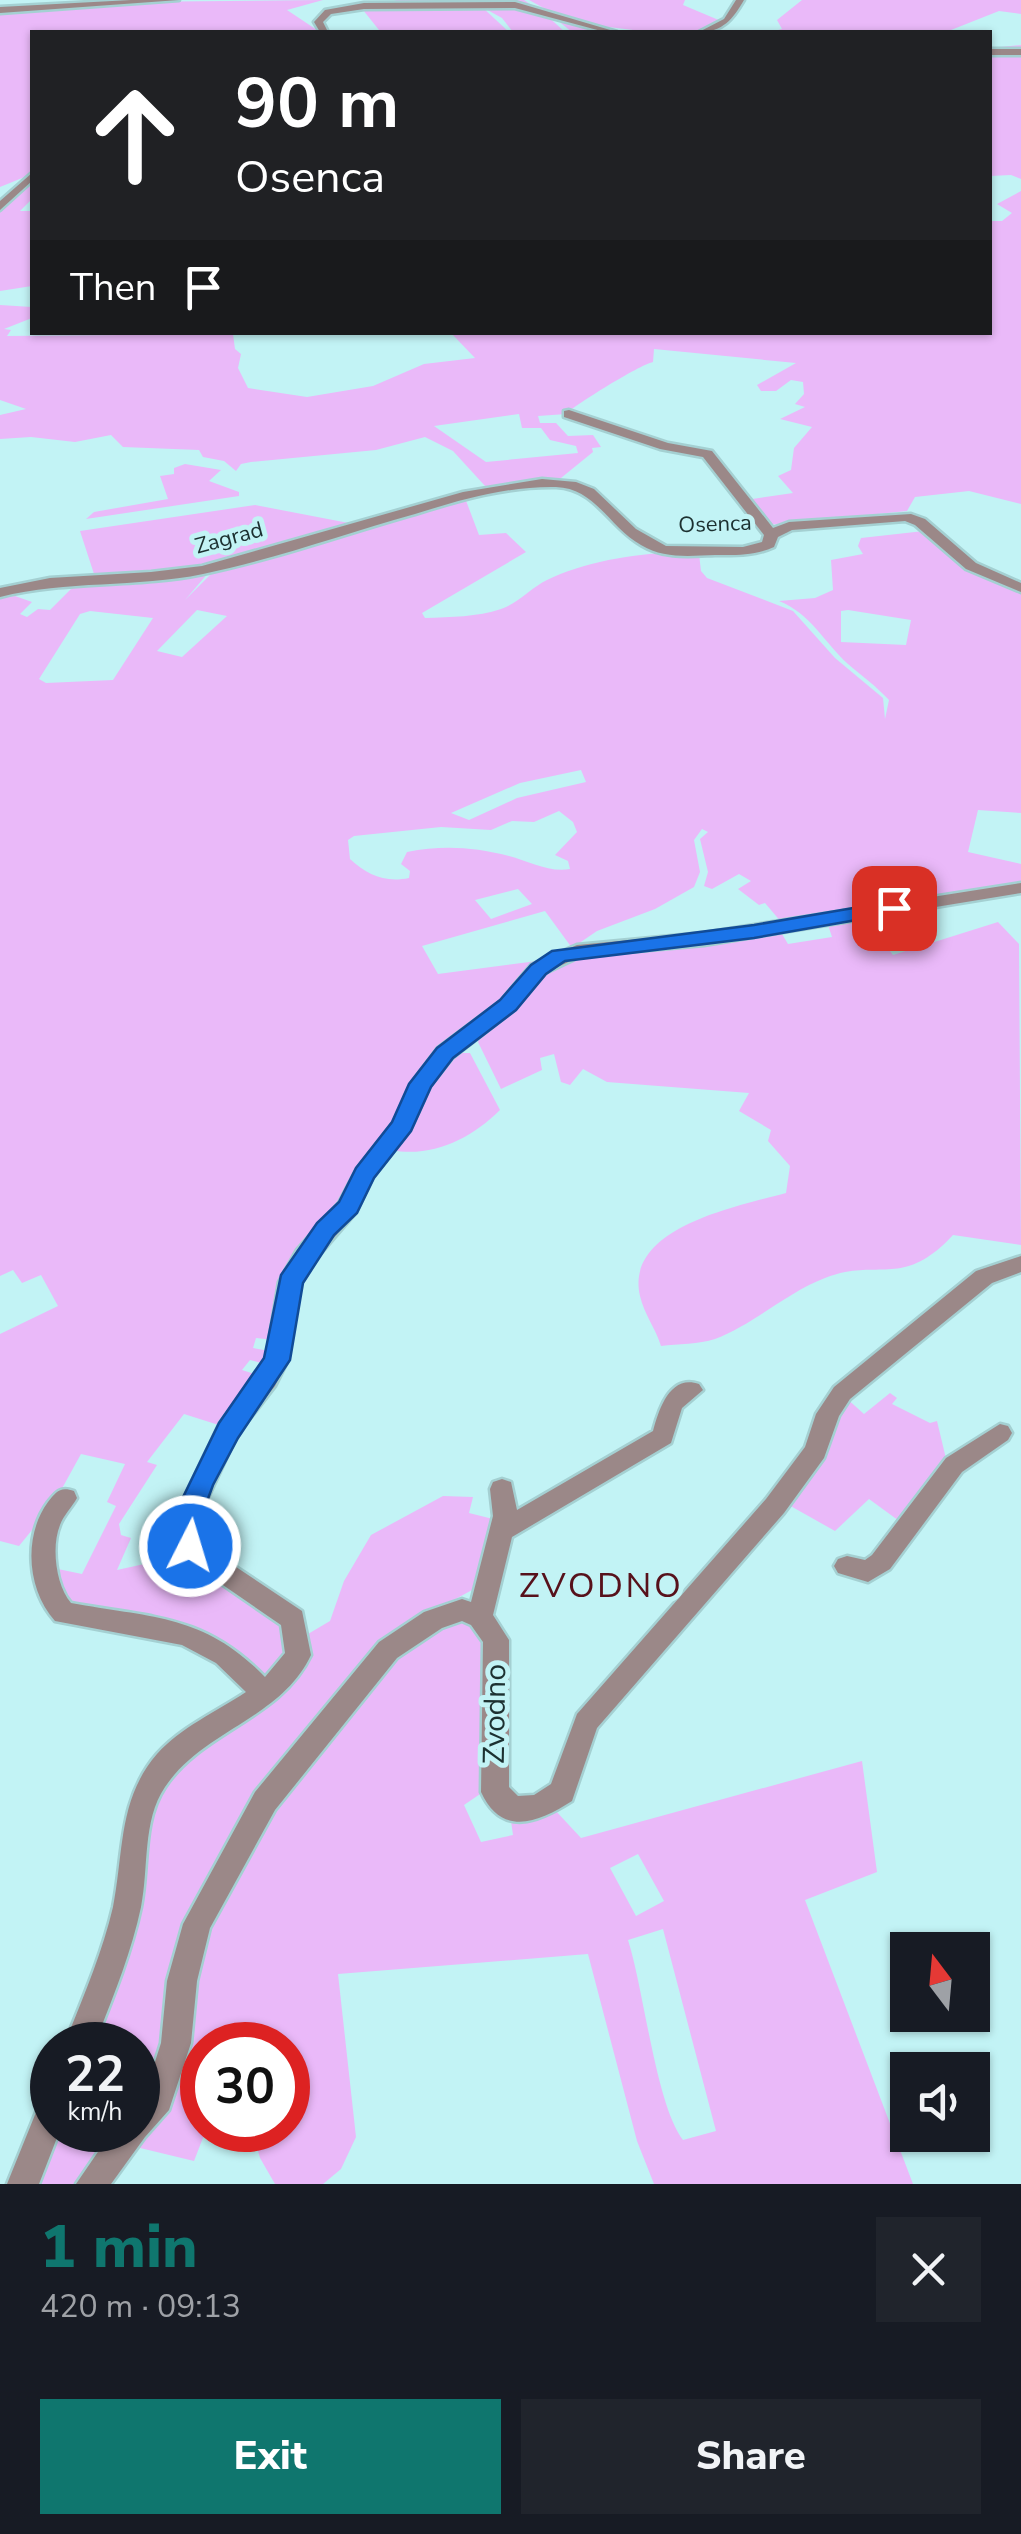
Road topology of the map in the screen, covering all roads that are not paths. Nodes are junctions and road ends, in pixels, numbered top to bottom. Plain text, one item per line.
1 (130, 0) edge
2 (174, 0) edge
3 (526, 0) edge
4 (740, 0) edge
5 (536, 9) junction
6 (1, 11) edge
7 (323, 30) edge
8 (606, 30) edge
9 (708, 30) edge
10 (992, 52) edge
11 (1021, 52) edge
12 (30, 178) edge
13 (0, 207) edge
14 (569, 414) dead end
15 (464, 495) joint
16 (772, 534) junction
17 (1021, 588) edge
18 (0, 593) edge
19 (1021, 888) edge
20 (1021, 1264) edge
21 (691, 1390) dead end
22 (1000, 1432) dead end
23 (502, 1489) dead end
24 (65, 1498) dead end
25 (502, 1531) junction
26 (847, 1566) dead end
27 (480, 1617) junction
28 (264, 1694) junction
29 (88, 2022) edge
30 (160, 2093) edge
31 (36, 2152) edge
32 (116, 2152) edge
33 (24, 2184) edge
34 (92, 2184) edge

1 - 2 street
1 - 6 street
3 - 5 street
4 - 9 street
5 - 7 street
5 - 8 street
10 - 11 street
12 - 13 street
14 - 16 street
15 - 16 street, Osenca
15 - 18 street, Zagrad
16 - 17 street, Osenca
19 - 28 street
20 - 27 street, Zvodno
21 - 25 street
22 - 26 street
23 - 25 street
24 - 28 street
25 - 27 street
27 - 30 street
28 - 29 street
31 - 33 street
32 - 34 street

